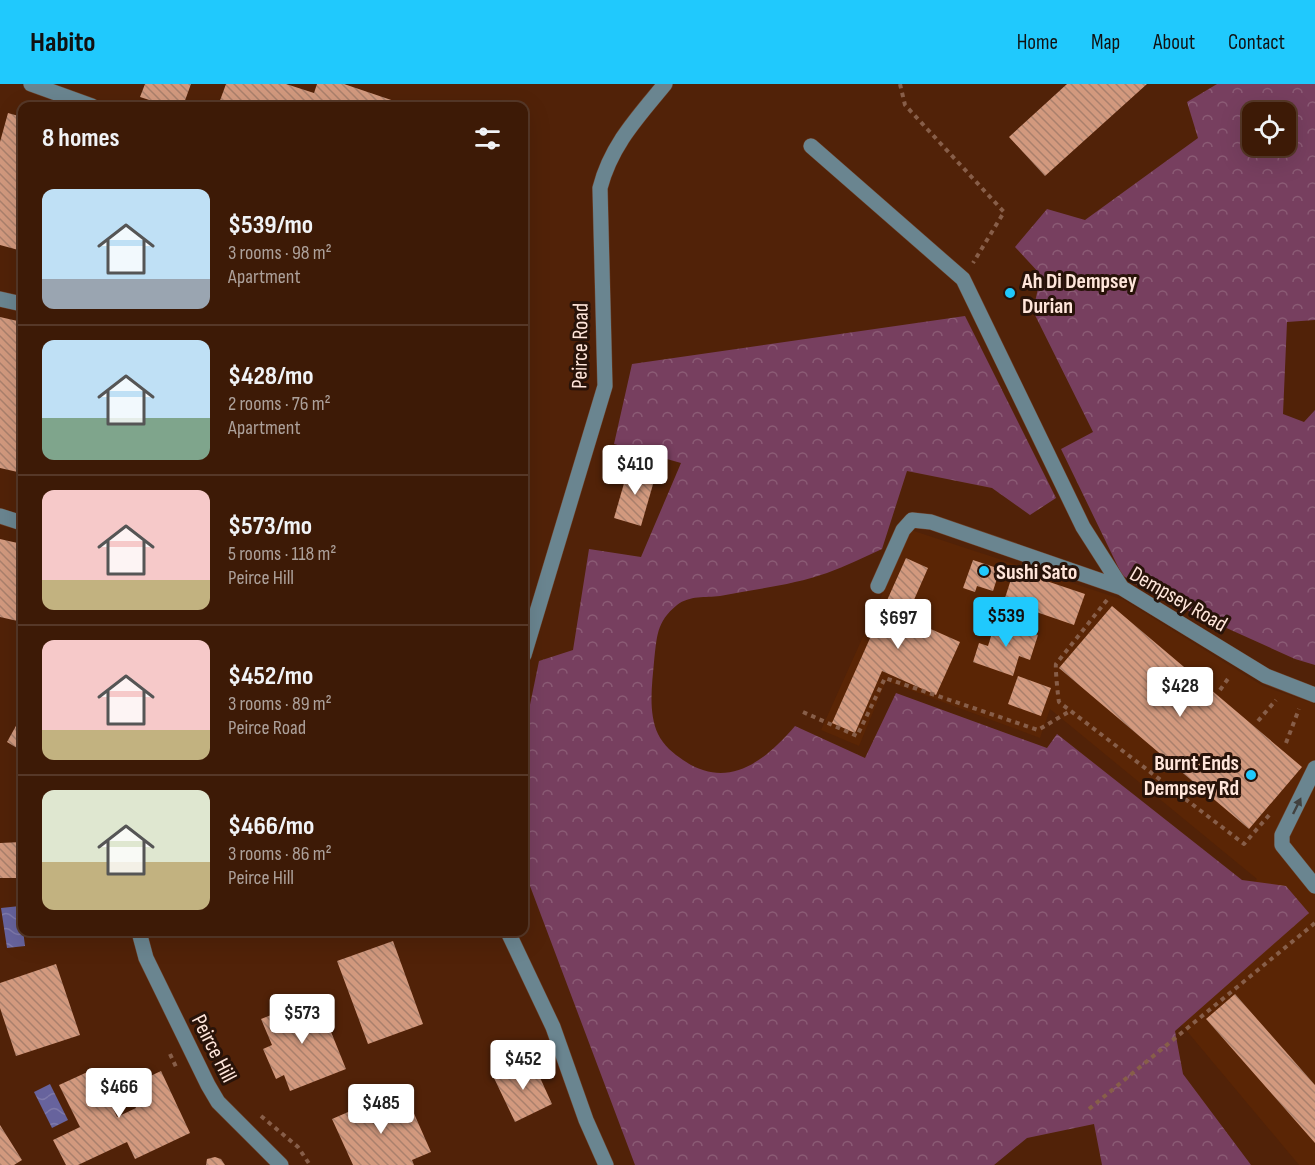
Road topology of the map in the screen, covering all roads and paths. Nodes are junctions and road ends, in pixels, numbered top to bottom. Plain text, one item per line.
1 (31, 84) edge
2 (665, 84) edge
3 (900, 84) edge
4 (81, 102) edge
5 (812, 146) dead end
6 (963, 279) junction
7 (0, 299) edge
8 (18, 303) edge
9 (0, 516) edge
10 (18, 521) edge
11 (878, 586) dead end
12 (1122, 588) junction
13 (1109, 598) dead end
14 (528, 642) edge
15 (1222, 671) dead end
16 (1230, 676) junction
17 (1240, 680) dead end
18 (1220, 690) dead end
19 (1268, 695) dead end
20 (1315, 695) edge
21 (1277, 700) junction
22 (1284, 703) dead end
23 (1292, 706) dead end
24 (1299, 709) junction
25 (1307, 710) dead end
26 (1070, 711) junction
27 (803, 712) dead end
28 (1258, 721) dead end
29 (1286, 743) dead end
30 (1315, 768) edge
31 (1272, 811) dead end
32 (1315, 886) edge
33 (1315, 923) edge
34 (140, 936) edge
35 (510, 936) edge
36 (1089, 1108) dead end
37 (255, 1110) dead end
38 (281, 1165) edge
39 (310, 1165) edge
40 (606, 1165) edge

1 - 4 street
2 - 14 street, Peirce Road
3 - 6 path
5 - 6 street
6 - 12 street
7 - 8 street
9 - 10 street
11 - 12 street, Dempsey Road
12 - 20 street, Dempsey Road
13 - 26 path
15 - 16 path
16 - 17 path
16 - 18 path
19 - 21 path
21 - 22 path
21 - 28 path
23 - 24 path
24 - 25 path
24 - 29 path
26 - 27 path
26 - 31 path
32 -> 30 street
33 - 36 path
34 - 38 street, Peirce Hill
35 - 40 street
37 - 39 path

